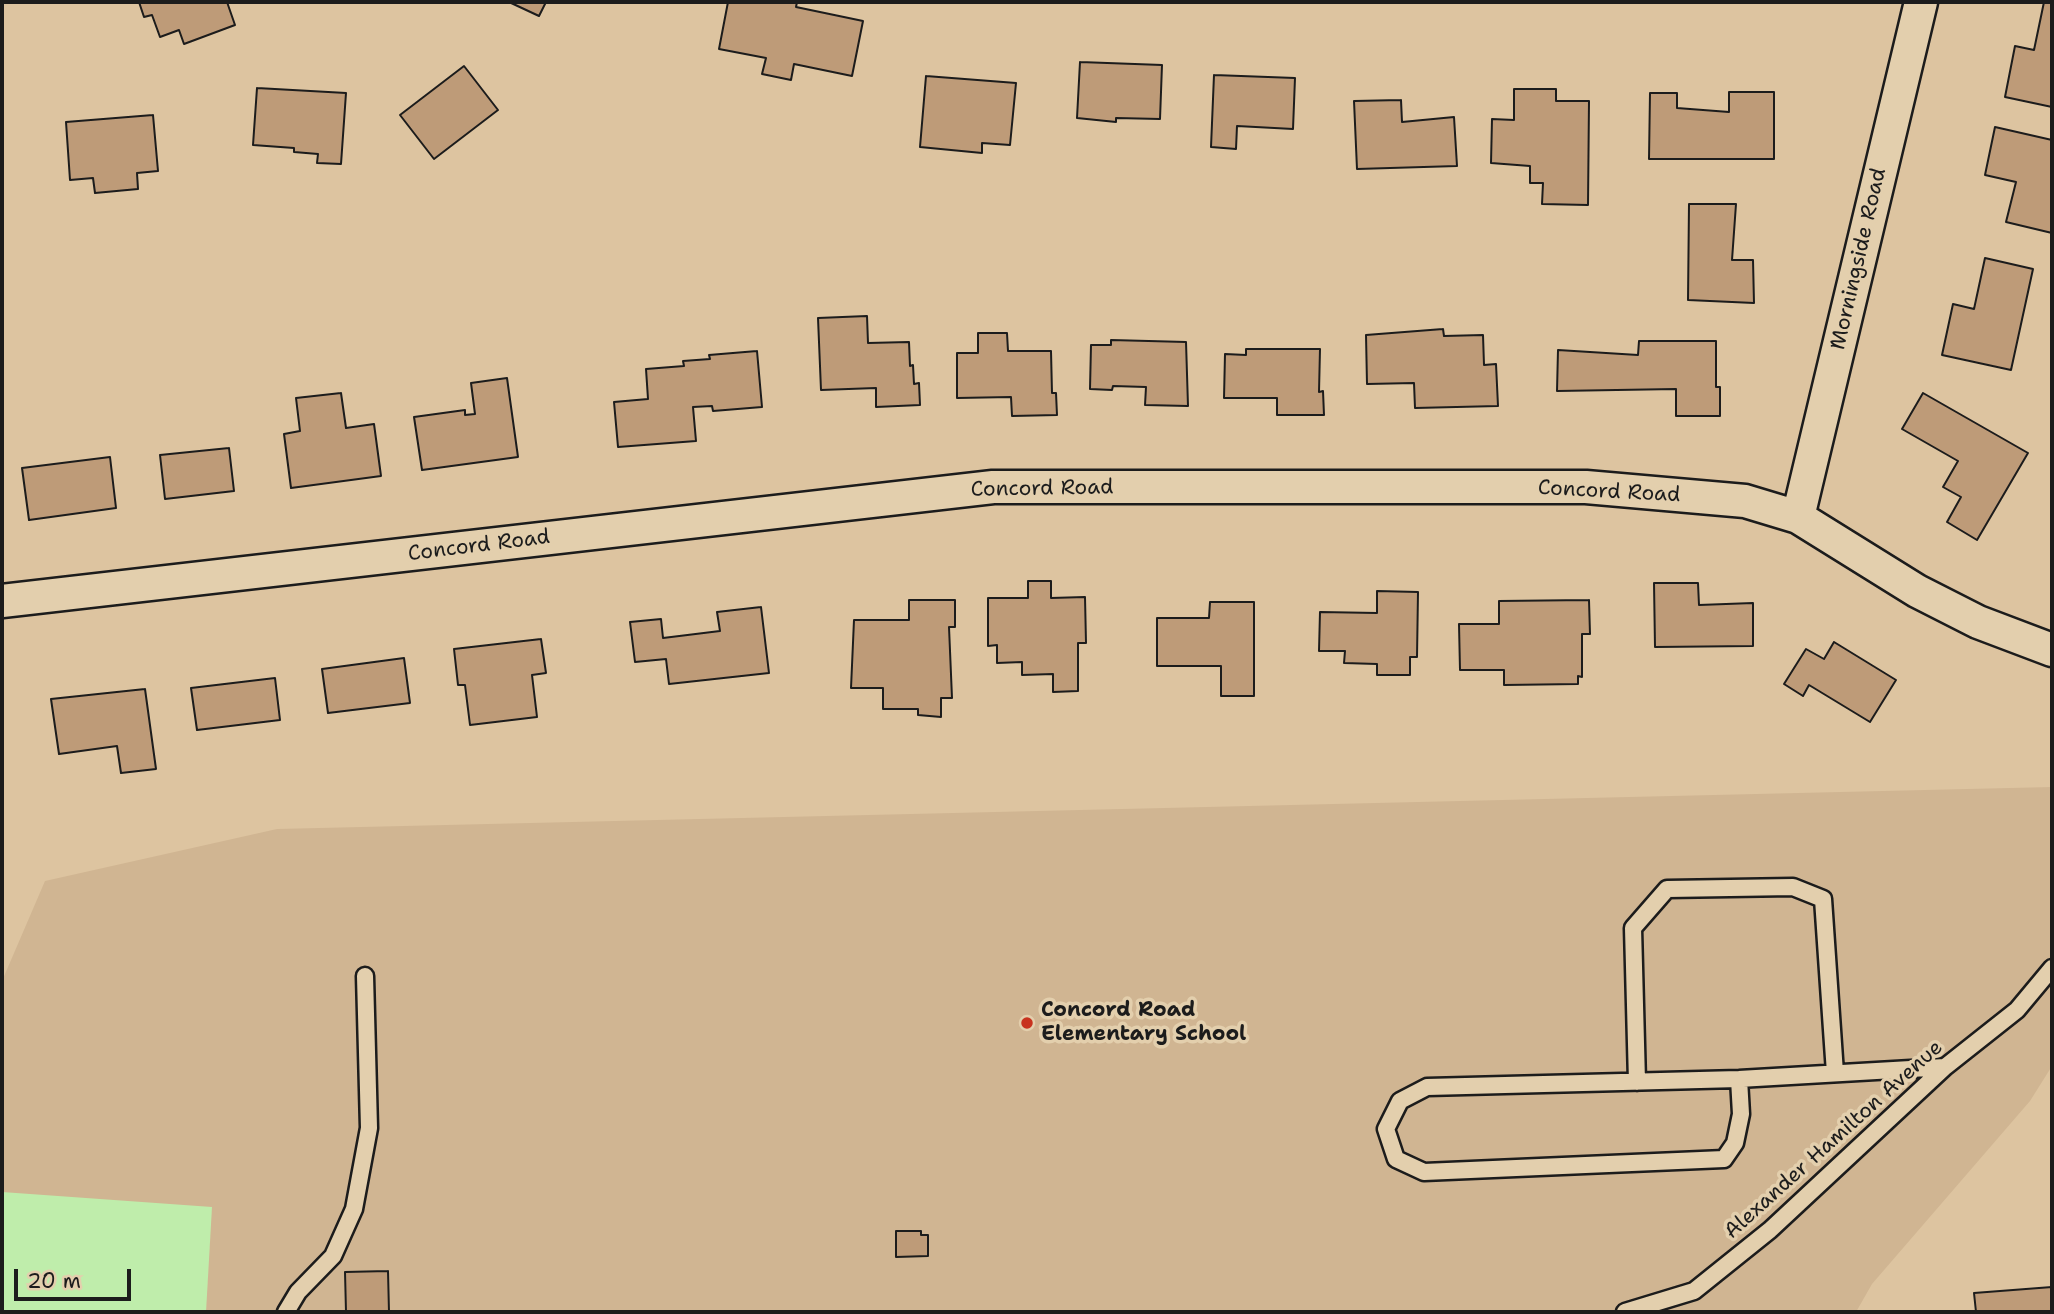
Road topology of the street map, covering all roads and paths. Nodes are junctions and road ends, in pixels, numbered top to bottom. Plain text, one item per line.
1 (1921, 2) edge
2 (1798, 517) junction
3 (2, 601) edge
4 (2052, 650) edge
5 (2052, 968) edge
6 (365, 976) dead end
7 (1945, 1067) junction
8 (1835, 1073) junction
9 (1739, 1079) junction
10 (1637, 1082) junction
11 (286, 1312) edge
12 (1625, 1312) edge

1 - 2 street, Morningside Road
2 - 3 street, Concord Road
2 - 4 street, Concord Road
5 - 7 lane, Alexander Hamilton Avenue
6 - 11 lane
7 - 8 lane
7 - 12 lane, Alexander Hamilton Avenue
8 - 9 lane
8 - 10 lane
9 - 10 lane
9 - 10 lane

